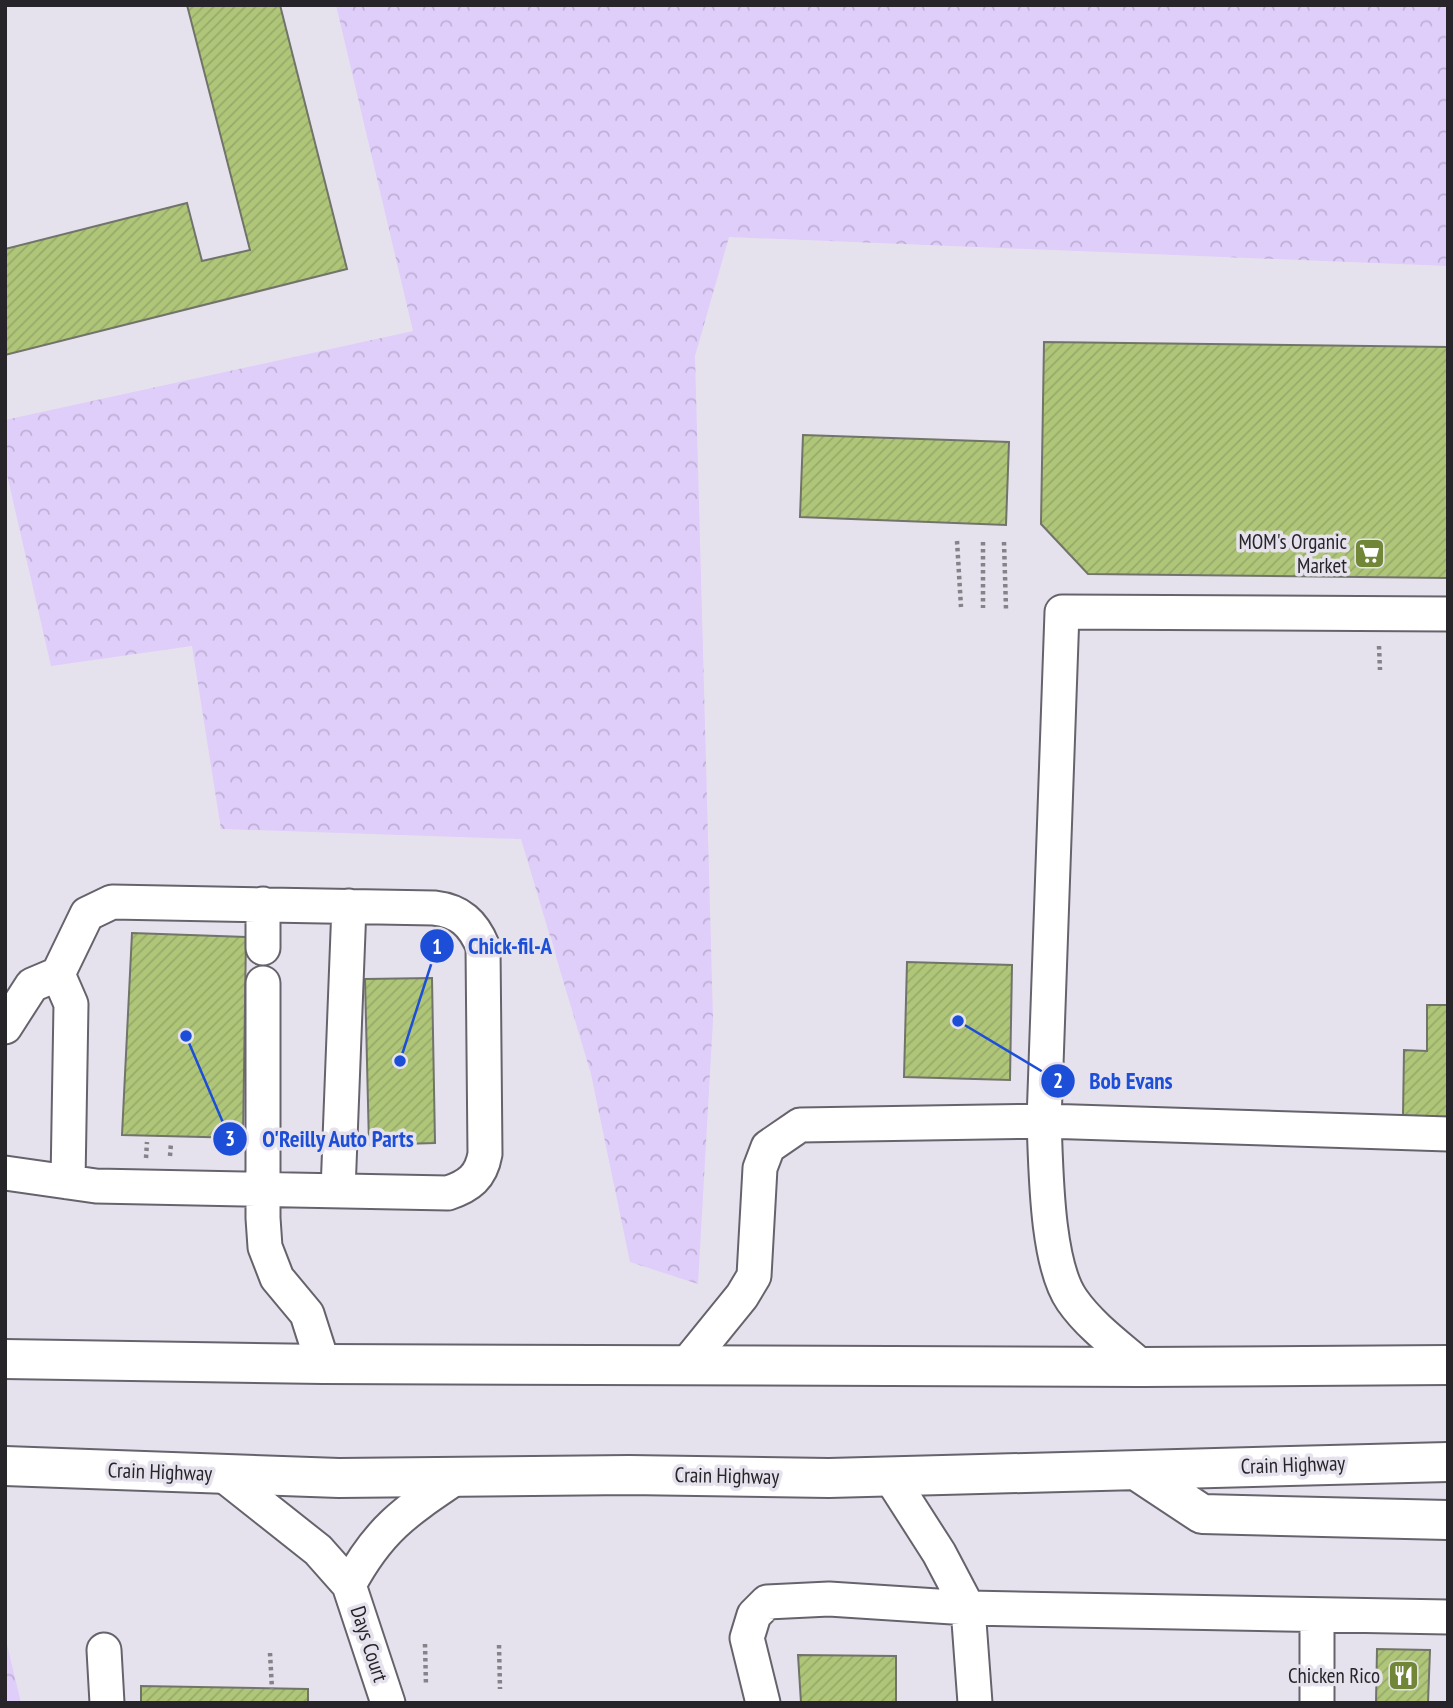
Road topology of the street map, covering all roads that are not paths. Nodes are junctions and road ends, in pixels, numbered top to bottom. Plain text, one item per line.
1 (1448, 614) edge
2 (263, 904) junction
3 (349, 906) junction
4 (263, 948) dead end
5 (58, 974) junction
6 (263, 983) dead end
7 (5, 1027) edge
8 (1044, 1121) junction
9 (1448, 1134) edge
10 (5, 1173) edge
11 (68, 1182) junction
12 (262, 1189) junction
13 (338, 1191) junction
14 (5, 1359) edge
15 (323, 1364) junction
16 (686, 1365) junction
17 (1448, 1365) edge
18 (1142, 1367) junction
19 (1448, 1462) edge
20 (5, 1466) edge
21 (1137, 1471) junction
22 (222, 1474) junction
23 (889, 1475) junction
24 (457, 1477) junction
25 (1448, 1520) edge
26 (349, 1585) junction
27 (968, 1608) junction
28 (1317, 1615) junction
29 (1448, 1617) edge
30 (104, 1650) dead end
31 (107, 1703) edge
32 (388, 1703) edge
33 (763, 1703) edge
34 (975, 1703) edge
35 (1317, 1703) edge

1 - 8 street
2 - 3 street
2 - 4 street
2 - 5 street
3 - 13 street
3 - 13 street
5 - 7 street
5 - 11 street
6 - 12 street
8 - 9 street
8 - 16 street
8 - 18 street
10 - 11 street
11 - 12 street
12 - 13 street
12 - 15 street
14 - 15 highway
15 - 16 highway
16 - 18 highway
17 - 18 highway
19 - 21 highway, Crain Highway
20 - 22 highway, Crain Highway
21 - 23 highway, Crain Highway
21 - 25 highway
22 - 24 highway, Crain Highway
22 - 26 street
23 - 24 highway, Crain Highway
23 - 27 street
24 - 26 street
26 - 32 street, Days Court
27 - 28 street
27 - 33 street
27 - 34 street
28 - 29 street
28 - 35 street
30 - 31 street

